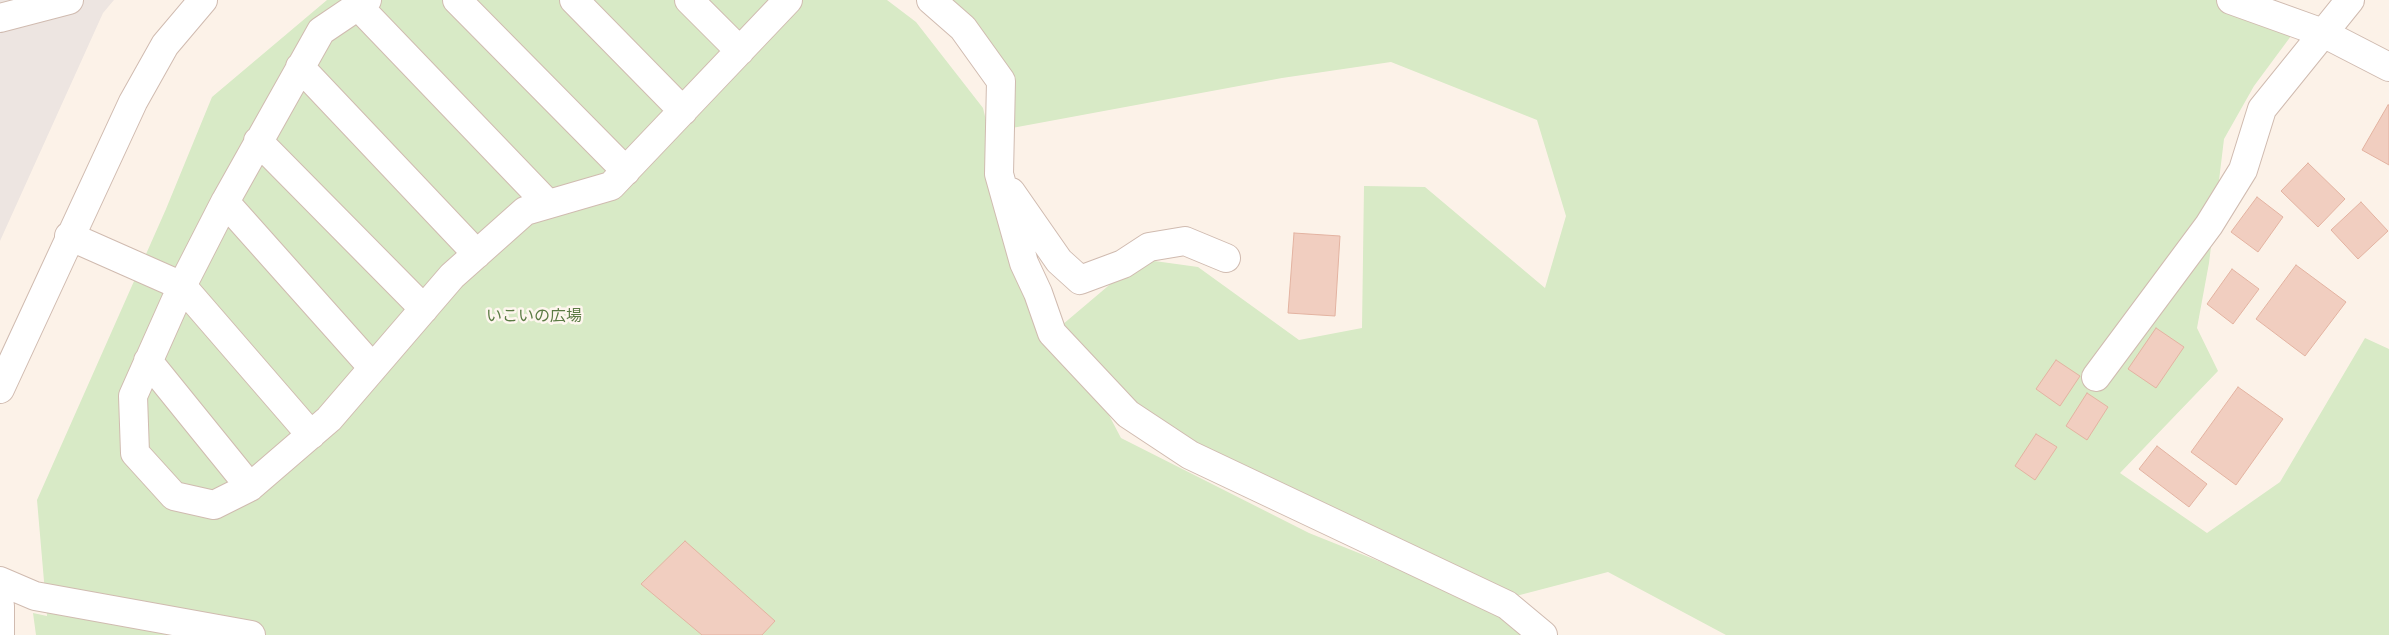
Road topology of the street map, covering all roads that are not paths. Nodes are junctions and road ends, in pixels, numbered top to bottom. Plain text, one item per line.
1 (69, 0) edge
2 (457, 0) edge
3 (574, 0) edge
4 (689, 0) edge
5 (788, 0) edge
6 (931, 0) edge
7 (2231, 0) edge
8 (2350, 0) edge
9 (199, 1) edge
10 (362, 3) edge
11 (0, 18) edge
12 (2323, 33) junction
13 (740, 51) junction
14 (300, 67) junction
15 (2389, 67) edge
16 (683, 111) junction
17 (258, 141) junction
18 (626, 170) junction
19 (999, 174) junction
20 (225, 202) junction
21 (548, 204) junction
22 (69, 236) junction
23 (477, 254) junction
24 (1226, 258) dead end
25 (182, 286) junction
26 (424, 309) junction
27 (148, 361) junction
28 (373, 368) junction
29 (2096, 377) dead end
30 (0, 389) edge
31 (311, 434) junction
32 (250, 487) junction
33 (0, 581) edge
34 (0, 606) edge
35 (0, 635) edge
36 (251, 635) edge
37 (1543, 635) edge

1 - 11 street
2 - 18 street
3 - 16 street
4 - 13 street
5 - 13 street
6 - 19 street
7 - 12 street
8 - 12 street
9 - 22 street
10 - 14 street
10 - 21 street
12 - 15 street
12 - 29 street
13 - 16 street
14 - 17 street
14 - 23 street
16 - 18 street
17 - 20 street
17 - 26 street
18 - 21 street
19 - 24 street
19 - 37 street
20 - 25 street
20 - 28 street
21 - 23 street
22 - 25 street
22 - 30 street
23 - 26 street
25 - 27 street
25 - 31 street
26 - 28 street
27 - 32 street
27 - 32 street
28 - 31 street
31 - 32 street
33 - 36 street
34 - 35 street

